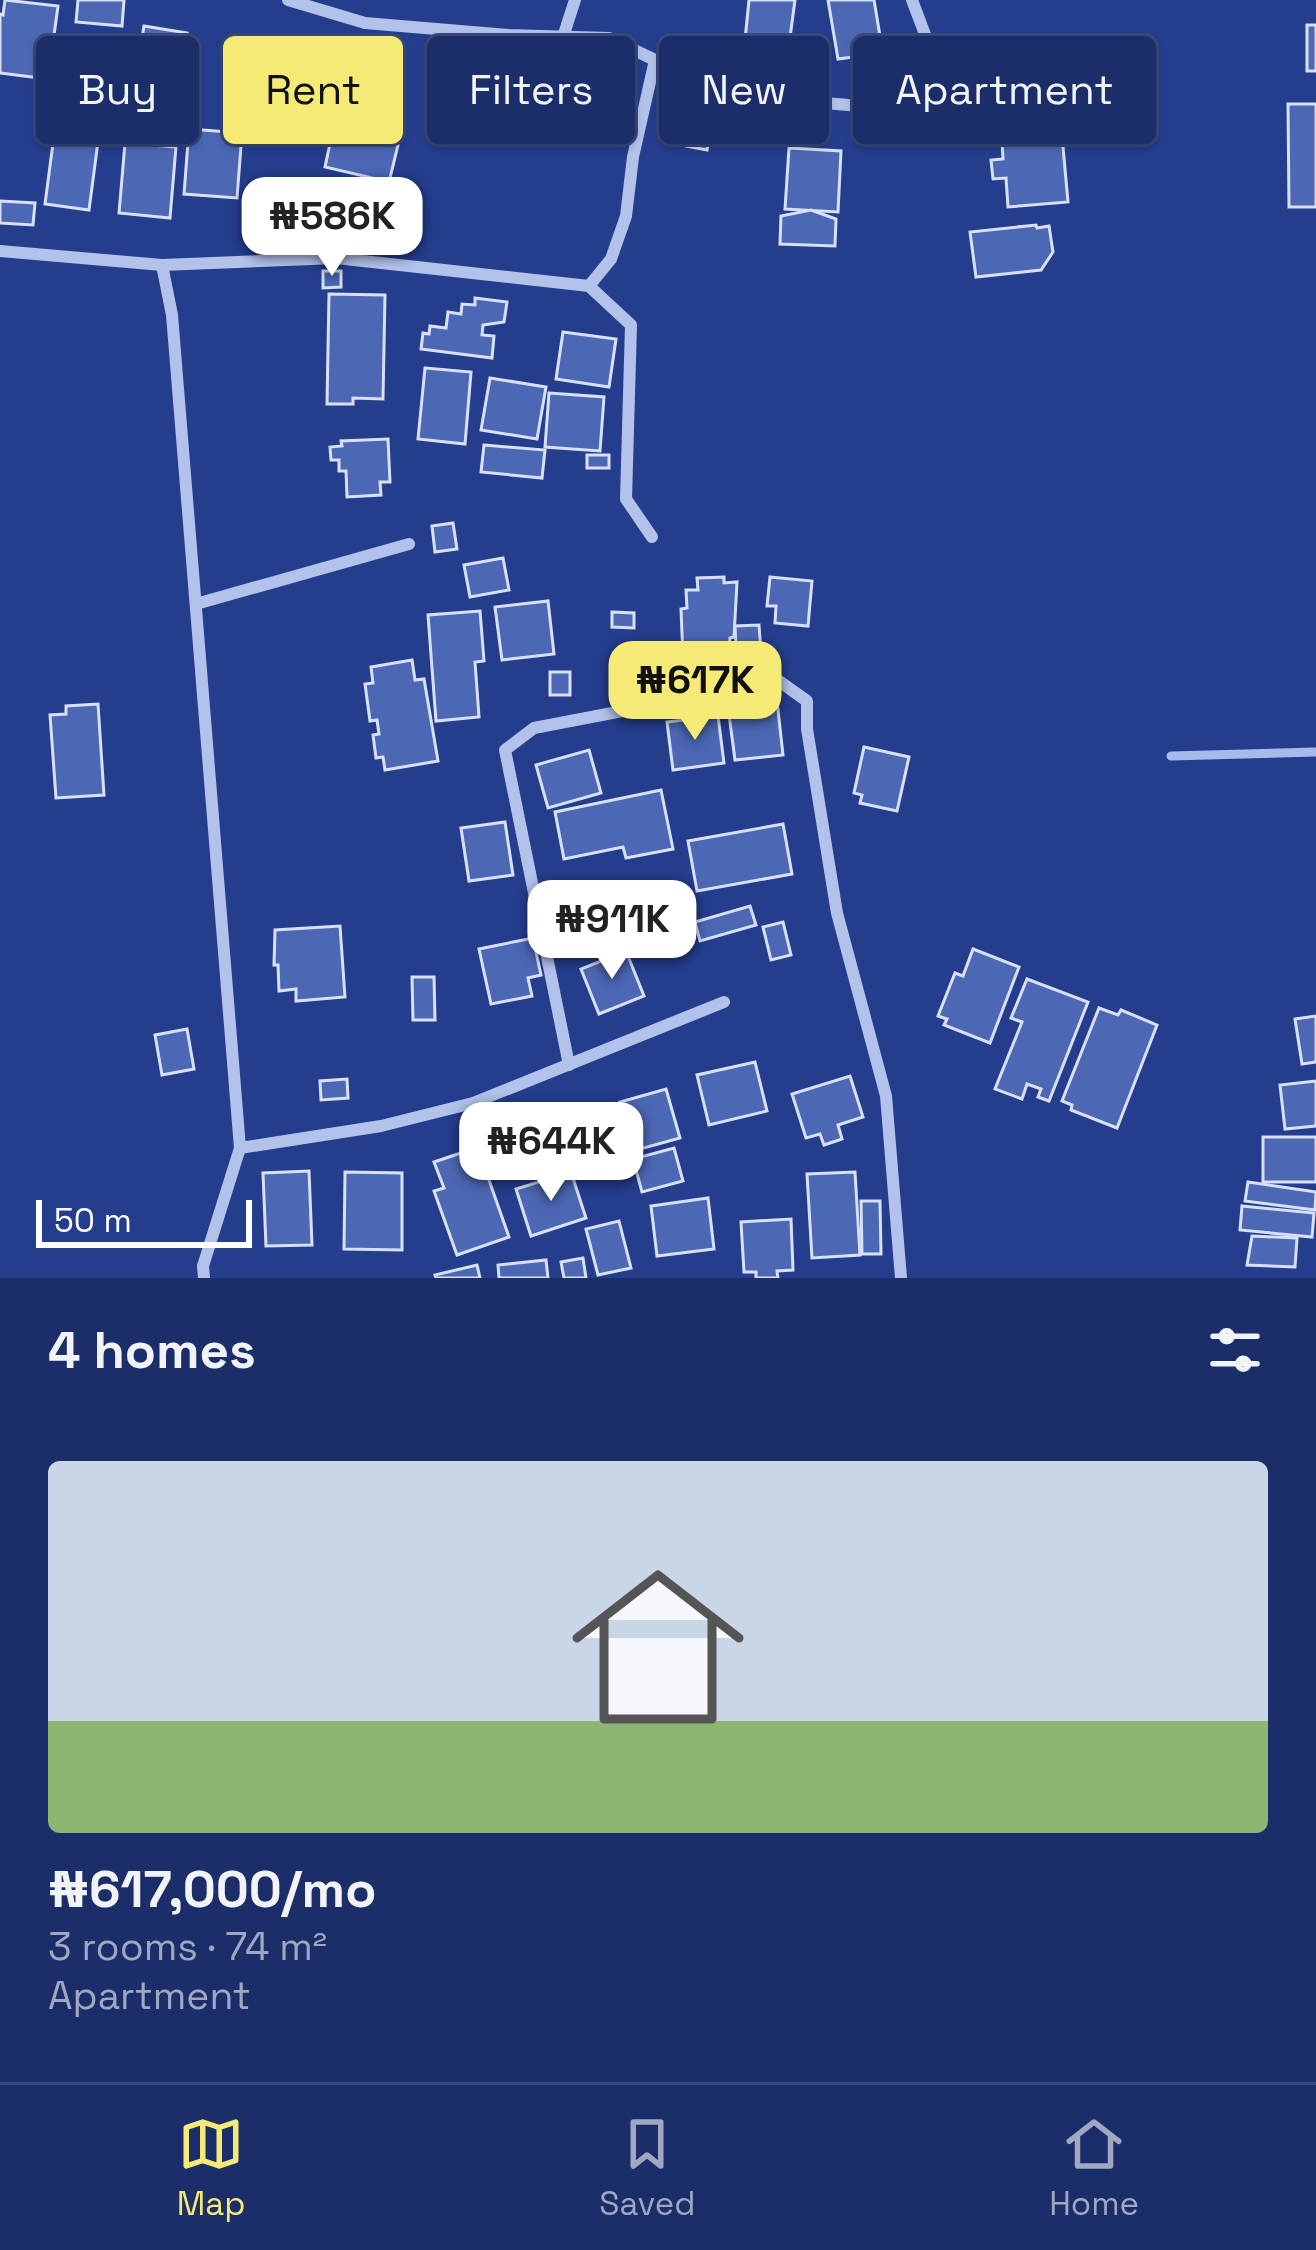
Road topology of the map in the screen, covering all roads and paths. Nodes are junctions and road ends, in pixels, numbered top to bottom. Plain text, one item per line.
1 (288, 0) edge
2 (575, 0) edge
3 (912, 0) edge
4 (549, 36) edge
5 (563, 36) edge
6 (635, 50) edge
7 (656, 60) junction
8 (0, 251) edge
9 (162, 265) junction
10 (589, 286) junction
11 (652, 537) dead end
12 (409, 544) dead end
13 (196, 604) junction
14 (724, 1002) dead end
15 (569, 1065) junction
16 (240, 1148) junction
17 (204, 1278) edge
18 (901, 1278) edge

1 - 4 street
2 - 5 street
3 - 7 street
6 - 7 street
7 - 10 street
8 - 9 street
9 - 10 street
9 - 13 street
10 - 11 street
12 - 13 street
13 - 16 street
14 - 15 street
15 - 16 street
15 - 18 street
16 - 17 street

